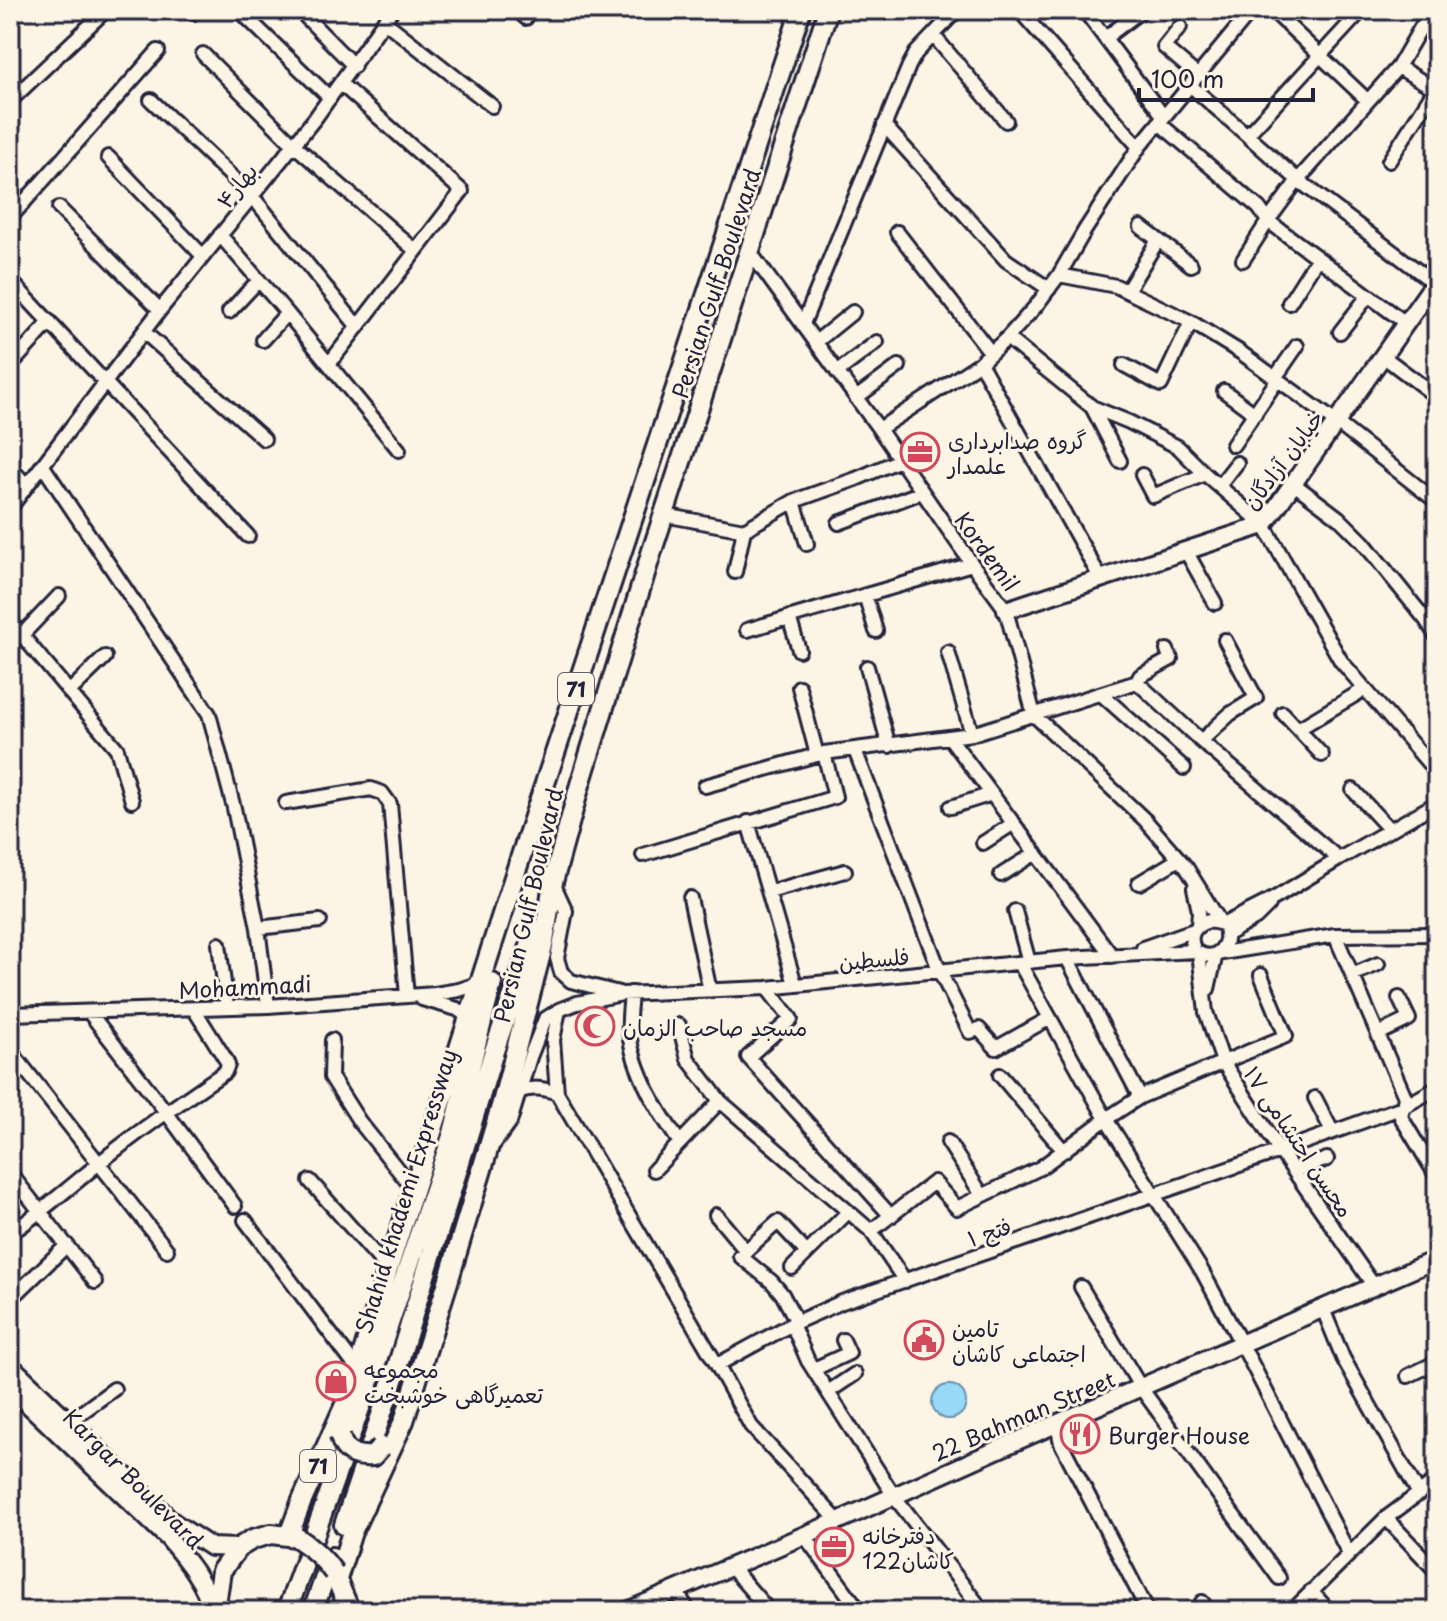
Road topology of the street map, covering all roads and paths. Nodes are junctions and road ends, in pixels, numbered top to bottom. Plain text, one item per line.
1 (106, 10) edge
2 (239, 10) edge
3 (299, 10) edge
4 (801, 10) edge
5 (828, 10) edge
6 (957, 10) edge
7 (1019, 10) edge
8 (1084, 10) edge
9 (1142, 10) edge
10 (1252, 10) edge
11 (1272, 10) edge
12 (1362, 10) edge
13 (1431, 10) edge
14 (388, 16) edge
15 (1180, 27) dead end
16 (933, 35) junction
17 (1105, 38) junction
18 (158, 51) dead end
19 (203, 54) dead end
20 (1320, 56) junction
21 (354, 66) junction
22 (1398, 67) junction
23 (1194, 81) junction
24 (341, 84) junction
25 (1436, 89) edge
26 (330, 98) junction
27 (151, 100) dead end
28 (10, 101) edge
29 (1368, 101) junction
30 (492, 106) dead end
31 (1162, 120) junction
32 (1006, 121) dead end
33 (884, 125) junction
34 (1247, 135) junction
35 (294, 145) junction
36 (1139, 147) junction
37 (108, 157) dead end
38 (1389, 161) dead end
39 (1298, 180) junction
40 (252, 196) junction
41 (59, 208) dead end
42 (10, 218) edge
43 (1268, 221) junction
44 (1141, 227) dead end
45 (897, 232) dead end
46 (220, 235) junction
47 (1158, 240) junction
48 (416, 251) junction
49 (750, 252) junction
50 (203, 256) junction
51 (1317, 259) junction
52 (1243, 260) dead end
53 (1191, 265) dead end
54 (1059, 275) junction
55 (10, 280) edge
56 (259, 280) junction
57 (1436, 281) edge
58 (1049, 289) junction
59 (1127, 291) junction
60 (1368, 296) junction
61 (1289, 303) dead end
62 (160, 310) junction
63 (229, 312) dead end
64 (853, 312) dead end
65 (287, 313) junction
66 (50, 322) junction
67 (1191, 322) junction
68 (803, 324) junction
69 (1407, 324) junction
70 (358, 327) junction
71 (144, 332) junction
72 (1340, 332) dead end
73 (1007, 338) junction
74 (263, 340) dead end
75 (816, 342) junction
76 (877, 342) dead end
77 (1297, 346) dead end
78 (991, 353) junction
79 (1384, 357) junction
80 (980, 363) junction
81 (329, 364) junction
82 (1124, 365) dead end
83 (10, 366) edge
84 (899, 366) dead end
85 (837, 372) junction
86 (1276, 378) junction
87 (107, 382) junction
88 (1224, 391) dead end
89 (1437, 397) edge
90 (856, 398) junction
91 (1092, 407) junction
92 (1255, 414) junction
93 (1337, 423) junction
94 (879, 429) junction
95 (264, 439) dead end
96 (1233, 445) dead end
97 (399, 450) dead end
98 (900, 460) junction
99 (1120, 461) dead end
100 (1237, 463) dead end
101 (43, 466) junction
102 (10, 467) edge
103 (1205, 474) junction
104 (1142, 475) dead end
105 (1294, 484) junction
106 (27, 486) junction
107 (1219, 486) junction
108 (922, 492) junction
109 (794, 501) junction
110 (1437, 502) edge
111 (10, 508) edge
112 (664, 515) junction
113 (839, 523) dead end
114 (1264, 525) junction
115 (744, 530) junction
116 (248, 536) dead end
117 (807, 544) dead end
118 (1186, 551) junction
119 (972, 564) junction
120 (735, 572) dead end
121 (1101, 579) junction
122 (865, 595) junction
123 (59, 596) dead end
124 (1215, 603) dead end
125 (1006, 610) junction
126 (789, 617) junction
127 (10, 621) edge
128 (747, 630) dead end
129 (876, 631) dead end
130 (22, 635) junction
131 (1437, 637) edge
132 (1225, 640) dead end
133 (799, 650) dead end
134 (948, 652) dead end
135 (1169, 655) dead end
136 (105, 657) dead end
137 (867, 667) dead end
138 (1137, 682) junction
139 (799, 687) dead end
140 (1365, 689) junction
141 (69, 692) junction
142 (1101, 694) junction
143 (1283, 713) dead end
144 (1034, 715) junction
145 (1298, 729) junction
146 (972, 734) junction
147 (950, 738) junction
148 (1201, 741) junction
149 (889, 746) junction
150 (855, 750) junction
151 (820, 754) junction
152 (1322, 755) dead end
153 (1184, 768) dead end
154 (1437, 773) edge
155 (705, 786) dead end
156 (1353, 790) dead end
157 (992, 794) junction
158 (132, 801) dead end
159 (286, 803) dead end
160 (1437, 803) edge
161 (951, 807) dead end
162 (748, 822) junction
163 (1014, 823) junction
164 (1390, 830) junction
165 (983, 843) dead end
166 (1036, 853) junction
167 (643, 855) dead end
168 (1339, 859) junction
169 (1182, 863) junction
170 (516, 871) junction
171 (845, 871) dead end
172 (1001, 875) dead end
173 (553, 882) junction
174 (1139, 883) dead end
175 (769, 892) junction
176 (690, 898) dead end
177 (1015, 911) dead end
178 (320, 921) dead end
179 (1223, 927) junction
180 (258, 928) junction
181 (1196, 928) junction
182 (1437, 934) edge
183 (1335, 935) junction
184 (219, 944) dead end
185 (1197, 952) junction
186 (1129, 954) junction
187 (1216, 954) junction
188 (1112, 956) junction
189 (1067, 958) junction
190 (1025, 963) junction
191 (1378, 964) dead end
192 (940, 972) junction
193 (1261, 975) dead end
194 (1352, 975) junction
195 (480, 983) junction
196 (795, 984) junction
197 (767, 988) junction
198 (710, 991) junction
199 (626, 993) junction
200 (407, 996) junction
201 (1399, 998) dead end
202 (268, 1006) junction
203 (227, 1007) junction
204 (194, 1009) junction
205 (559, 1010) junction
206 (89, 1012) junction
207 (1206, 1012) junction
208 (10, 1014) edge
209 (469, 1017) junction
210 (1050, 1018) junction
211 (679, 1025) dead end
212 (1378, 1034) junction
213 (332, 1040) dead end
214 (10, 1050) edge
215 (1223, 1062) junction
216 (1000, 1075) dead end
217 (1437, 1088) edge
218 (520, 1091) junction
219 (557, 1093) junction
220 (1140, 1097) junction
221 (1315, 1098) dead end
222 (724, 1104) junction
223 (1403, 1107) junction
224 (166, 1112) junction
225 (1106, 1119) junction
226 (1332, 1131) junction
227 (948, 1142) dead end
228 (680, 1143) junction
229 (1064, 1151) junction
230 (1280, 1151) junction
231 (487, 1152) junction
232 (1327, 1159) dead end
233 (99, 1163) junction
234 (654, 1170) dead end
235 (1294, 1171) junction
236 (10, 1173) edge
237 (1437, 1177) edge
238 (310, 1181) dead end
239 (414, 1190) junction
240 (982, 1195) junction
241 (1154, 1195) junction
242 (235, 1206) dead end
243 (41, 1212) junction
244 (847, 1213) junction
245 (716, 1215) dead end
246 (891, 1216) junction
247 (245, 1220) dead end
248 (871, 1231) junction
249 (10, 1234) edge
250 (67, 1245) junction
251 (167, 1250) dead end
252 (746, 1251) junction
253 (807, 1253) junction
254 (1437, 1259) edge
255 (792, 1268) dead end
256 (388, 1269) junction
257 (905, 1281) junction
258 (95, 1282) dead end
259 (448, 1282) junction
260 (1374, 1286) junction
261 (1081, 1287) dead end
262 (10, 1300) edge
263 (1323, 1309) junction
264 (795, 1323) junction
265 (843, 1340) dead end
266 (1242, 1344) junction
267 (1437, 1362) edge
268 (10, 1365) edge
269 (717, 1365) junction
270 (814, 1369) junction
271 (358, 1370) junction
272 (855, 1374) dead end
273 (1408, 1376) dead end
274 (10, 1387) edge
275 (1141, 1388) junction
276 (114, 1389) dead end
277 (828, 1392) junction
278 (348, 1398) junction
279 (70, 1421) junction
280 (1057, 1425) junction
281 (1437, 1480) edge
282 (1419, 1494) junction
283 (894, 1496) junction
284 (1386, 1518) junction
285 (838, 1521) junction
286 (804, 1535) junction
287 (293, 1536) junction
288 (238, 1548) junction
289 (1349, 1554) junction
290 (731, 1567) junction
291 (1437, 1572) edge
292 (336, 1576) junction
293 (1279, 1578) dead end
294 (675, 1590) junction
295 (1311, 1591) junction
296 (214, 1611) edge
297 (287, 1611) edge
298 (313, 1611) edge
299 (350, 1611) edge
300 (627, 1611) edge
301 (689, 1611) edge
302 (769, 1611) edge
303 (860, 1611) edge
304 (983, 1611) edge
305 (1148, 1611) edge
306 (1292, 1611) edge
307 (1329, 1611) edge

1 - 28 street
2 - 26 street
3 - 21 street
4 - 170 highway, Persian Gulf Boulevard / 71
5 - 49 highway, Persian Gulf Boulevard / 71
6 - 16 street
7 - 36 street
8 - 17 street
9 - 17 street
10 - 23 street
11 - 20 street
12 - 20 street
13 - 22 street
14 - 21 street, بهار۴
14 - 30 street
15 - 23 street
16 - 32 street
16 - 33 street
17 - 31 street
18 - 42 street
19 - 35 street
20 - 29 street
20 - 34 street
21 - 24 street, بهار۴
22 - 25 street
22 - 29 street
23 - 31 street
23 - 34 street
24 - 26 street, بهار۴
24 - 48 street
25 - 38 street
26 - 35 street, بهار۴
27 - 40 street
29 - 39 street
31 - 36 street
31 - 43 street
33 - 58 street
33 - 68 street
34 - 39 street
35 - 40 street, بهار۴
35 - 48 street
36 - 54 street
37 - 50 street
39 - 43 street
39 - 57 street
40 - 46 street, بهار۴
40 - 70 street
41 - 62 street
43 - 51 street
43 - 52 street
44 - 47 street
45 - 78 street
46 - 50 street, بهار۴
46 - 56 street
47 - 53 street
47 - 59 street
48 - 70 street
49 - 68 street, Kordemil
49 - 112 highway, Persian Gulf Boulevard / 71
50 - 62 street, بهار۴
51 - 60 street
51 - 61 street
54 - 58 street
54 - 59 street
55 - 66 street
56 - 63 street
56 - 65 street
57 - 69 main road, خیابان آزادگان
58 - 73 street
59 - 67 street
60 - 69 street
60 - 72 street
62 - 71 street, بهار۴
64 - 75 street
65 - 74 street
65 - 81 street
66 - 83 street
66 - 87 street
67 - 82 street
67 - 86 street
68 - 75 street, Kordemil
69 - 79 main road, خیابان آزادگان
70 - 81 street
71 - 87 street, بهار۴
71 - 95 street
73 - 78 street
73 - 91 street
75 - 85 street, Kordemil
76 - 85 street
77 - 86 street
78 - 80 street
79 - 89 street
79 - 93 main road, خیابان آزادگان
80 - 94 street
80 - 121 street
81 - 97 street
84 - 90 street
85 - 90 street, Kordemil
86 - 92 street
86 - 93 street
87 - 101 street, بهار۴
87 - 116 street
88 - 92 street
90 - 94 street, Kordemil
91 - 99 street
91 - 103 street
92 - 96 street
93 - 105 main road, خیابان آزادگان
93 - 110 street
94 - 98 street, Kordemil
98 - 108 street, Kordemil
98 - 109 street
100 - 107 street
101 - 106 street, بهار۴
101 - 180 street
102 - 106 street
103 - 104 street
103 - 107 street
105 - 114 main road, خیابان آزادگان
105 - 131 street
106 - 111 street, بهار۴
107 - 114 street
108 - 113 street
108 - 119 street, Kordemil
109 - 115 street
109 - 117 street
112 - 115 street
112 - 173 highway, Persian Gulf Boulevard / 71
114 - 118 main road, خیابان آزادگان
114 - 140 street
115 - 120 street
118 - 121 main road, خیابان آزادگان
118 - 124 street
119 - 122 street
119 - 125 street, Kordemil
121 - 125 main road, خیابان آزادگان
122 - 126 street
122 - 129 street
123 - 130 street
125 - 144 street, Kordemil
126 - 128 street
126 - 133 street
127 - 130 street
130 - 141 street
132 - 148 street
134 - 146 street
135 - 138 street
136 - 141 street
137 - 149 street
138 - 142 street
138 - 148 street
139 - 151 street
140 - 145 street
140 - 154 street
141 - 158 street
142 - 144 street
142 - 153 street
143 - 145 street
144 - 146 street
144 - 169 street
145 - 152 street
146 - 147 street
147 - 149 street
147 - 157 street
148 - 168 street
149 - 150 street
150 - 151 street
150 - 192 street
151 - 155 street
151 - 162 street
156 - 164 street
157 - 161 street
157 - 163 street
159 - 200 street
160 - 164 street
162 - 167 street
162 - 175 street
163 - 165 street
163 - 166 street
164 - 168 street
166 - 172 street
166 - 188 street
168 - 179 street
169 - 174 street
169 - 179 street
169 - 181 street
170 - 195 highway, Persian Gulf Boulevard / 71
170 - 297 highway, Shahid khademi Expressway
171 - 175 street
173 - 199 street, فلسطین
173 - 231 highway, Persian Gulf Boulevard / 71
173 - 298 highway, Shahid khademi Expressway
175 - 196 street
176 - 198 street
177 - 190 street
178 - 180 street
179 - 181 street
179 - 187 street
180 - 202 street
181 - 185 street
181 - 186 street
182 - 183 street
183 - 187 street
183 - 194 street
184 - 203 street
185 - 186 street
185 - 187 street
185 - 207 street, محسن احتشامی ۱۷
186 - 188 street, فلسطین
187 - 207 street, محسن احتشامی ۱۷
188 - 189 street, فلسطین
189 - 190 street, فلسطین
189 - 220 street
190 - 192 street, فلسطین
190 - 210 street
191 - 194 street
192 - 196 street, فلسطین
192 - 210 street
193 - 215 street
194 - 212 street
195 - 200 street, Mohammadi
195 - 209 highway, Persian Gulf Boulevard / 71
196 - 197 street, فلسطین
197 - 198 street, فلسطین
197 - 246 street
198 - 199 street, فلسطین
199 - 205 street, فلسطین
199 - 228 street
200 - 202 street, Mohammadi
200 - 209 street
201 - 212 street
202 - 203 street, Mohammadi
203 - 204 street, Mohammadi
204 - 206 street, Mohammadi
204 - 224 street
205 - 218 street
205 - 219 street
206 - 208 street, Mohammadi
206 - 224 street
207 - 215 street, محسن احتشامی ۱۷
209 - 239 highway, Persian Gulf Boulevard / 71
210 - 225 street
211 - 222 street
212 - 223 street
213 - 239 street
214 - 233 street
215 - 220 street
215 - 230 street, محسن احتشامی ۱۷
216 - 229 street
217 - 223 street, فتح ۱
218 - 219 street
218 - 231 street
219 - 269 street
220 - 225 street
221 - 226 street
222 - 228 street
222 - 244 street
223 - 226 street, فتح ۱
223 - 237 street
224 - 233 street
224 - 242 street
225 - 229 street
225 - 241 street
226 - 230 street, فتح ۱
227 - 240 street
228 - 234 street
229 - 240 street
230 - 235 street, محسن احتشامی ۱۷
230 - 241 street, فتح ۱
231 - 259 highway, Persian Gulf Boulevard / 71
232 - 235 street
233 - 243 street
233 - 251 street
235 - 260 street, محسن احتشامی ۱۷
236 - 243 street
238 - 256 street
239 - 256 highway, Persian Gulf Boulevard / 71
240 - 246 street
241 - 257 street, فتح ۱
241 - 266 street
243 - 249 street
243 - 250 street
244 - 248 street
244 - 253 street
245 - 252 street
246 - 248 street
247 - 271 street
248 - 257 street
250 - 258 street
250 - 262 street
252 - 253 street
252 - 264 street
253 - 255 street
254 - 260 main road, 22 Bahman Street
256 - 271 highway, Persian Gulf Boulevard / 71
257 - 264 street, فتح ۱
259 - 278 highway, bridge
259 - 292 highway, Persian Gulf Boulevard / 71
260 - 263 main road, 22 Bahman Street
261 - 275 street
263 - 266 main road, 22 Bahman Street
263 - 282 street
264 - 269 street, فتح ۱
264 - 270 street
265 - 270 street
266 - 275 main road, 22 Bahman Street
266 - 289 street
267 - 273 street
268 - 279 main road, Kargar Boulevard
269 - 285 street
270 - 277 street
271 - 278 highway, Persian Gulf Boulevard / 71
272 - 277 street
274 - 296 main road, Kargar Boulevard
275 - 280 main road, 22 Bahman Street
275 - 293 street
276 - 279 street
277 - 283 street
278 - 287 highway, Persian Gulf Boulevard / 71
279 - 288 main road, Kargar Boulevard
280 - 283 main road, 22 Bahman Street
280 - 305 street
281 - 282 street
282 - 284 street
283 - 285 main road, 22 Bahman Street
283 - 304 street
284 - 289 street
284 - 291 street
285 - 286 main road, 22 Bahman Street
286 - 290 main road, 22 Bahman Street
286 - 303 street
287 - 288 highway
287 - 292 highway, bridge
288 - 296 highway
289 - 295 street
290 - 294 main road, 22 Bahman Street
290 - 302 street
292 - 299 highway
294 - 300 main road, 22 Bahman Street
294 - 301 street
295 - 306 street
295 - 307 street

